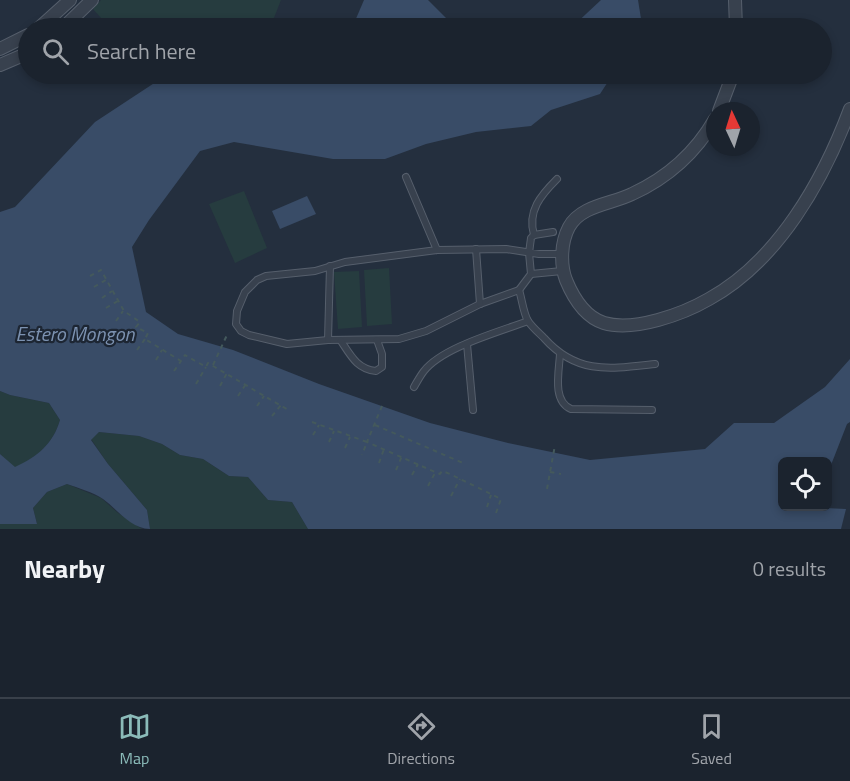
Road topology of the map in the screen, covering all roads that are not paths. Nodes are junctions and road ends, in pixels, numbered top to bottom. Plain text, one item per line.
1 (70, 0) edge
2 (92, 0) edge
3 (735, 0) edge
4 (50, 18) edge
5 (73, 18) edge
6 (736, 18) edge
7 (18, 39) edge
8 (3, 44) edge
9 (18, 52) edge
10 (18, 58) edge
11 (0, 65) edge
12 (729, 84) edge
13 (722, 102) edge
14 (850, 109) edge
15 (706, 132) edge
16 (406, 177) dead end
17 (557, 179) dead end
18 (553, 232) dead end
19 (534, 235) junction
20 (476, 249) junction
21 (437, 250) junction
22 (529, 252) junction
23 (562, 254) junction
24 (330, 266) junction
25 (562, 271) junction
26 (531, 274) junction
27 (519, 290) junction
28 (480, 304) junction
29 (528, 321) junction
30 (328, 340) junction
31 (377, 340) junction
32 (341, 341) junction
33 (467, 344) junction
34 (560, 354) junction
35 (655, 364) dead end
36 (414, 387) dead end
37 (473, 410) dead end
38 (652, 410) dead end

1 - 4 street
2 - 5 street
3 - 6 street
7 - 8 street
8 - 9 street
10 - 11 street
12 - 13 street
14 - 25 street
15 - 23 street
16 - 21 lane
17 - 19 lane
18 - 19 lane
19 - 22 lane
20 - 21 lane
20 - 22 lane
20 - 28 lane
21 - 24 lane
22 - 23 lane
22 - 26 lane
23 - 25 street
24 - 30 lane
24 - 30 lane
25 - 26 lane
26 - 27 lane
27 - 28 lane
27 - 29 lane
28 - 31 lane
29 - 33 lane
29 - 34 lane
30 - 32 lane
31 - 32 lane
31 - 32 lane
33 - 36 lane
33 - 37 lane
34 - 35 lane
34 - 38 lane

